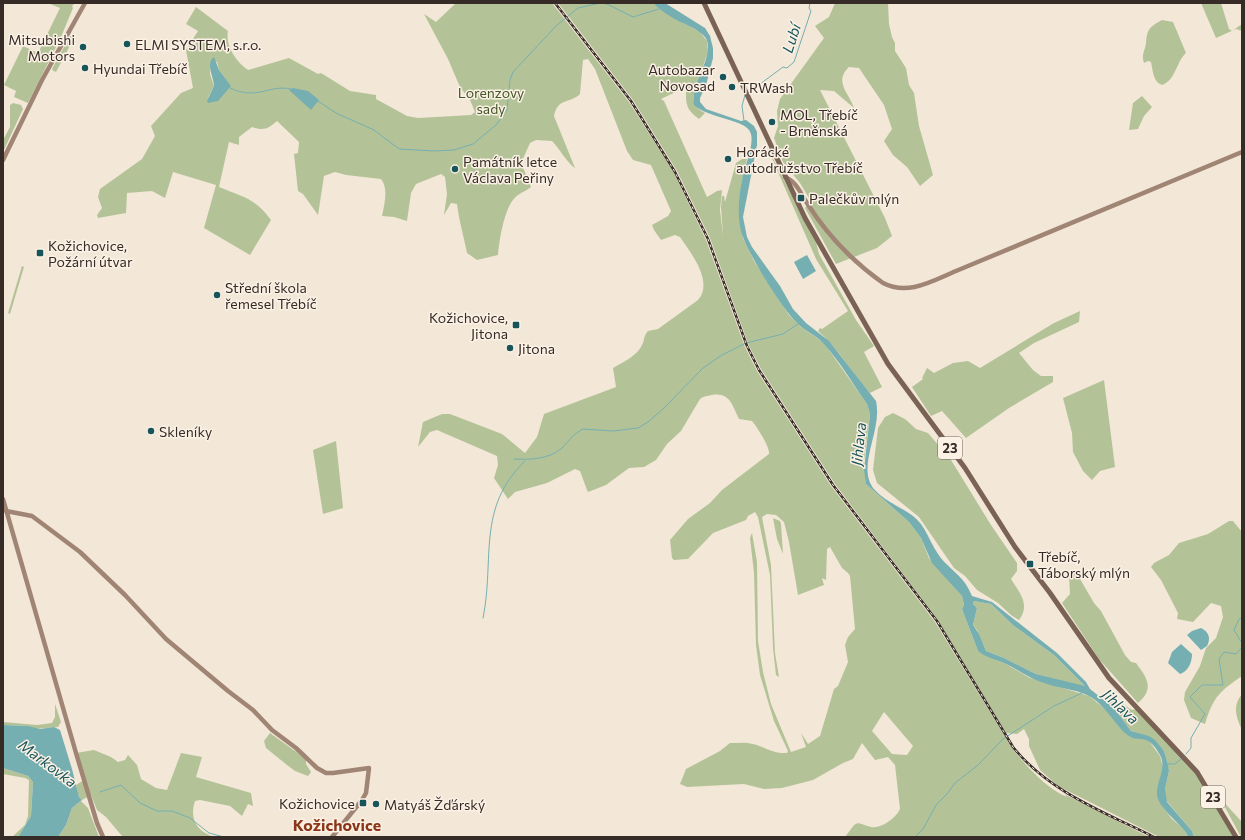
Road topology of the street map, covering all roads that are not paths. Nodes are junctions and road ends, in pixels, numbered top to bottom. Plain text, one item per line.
1 (85, 3) edge
2 (704, 3) edge
3 (1242, 152) edge
4 (3, 160) edge
5 (785, 177) junction
6 (3, 500) edge
7 (6, 511) junction
8 (103, 837) edge
9 (332, 837) edge
10 (1236, 837) edge

1 - 4 street
2 - 5 main road, 23
3 - 5 street
5 - 10 main road, 23
6 - 7 street
7 - 8 street
7 - 9 street

